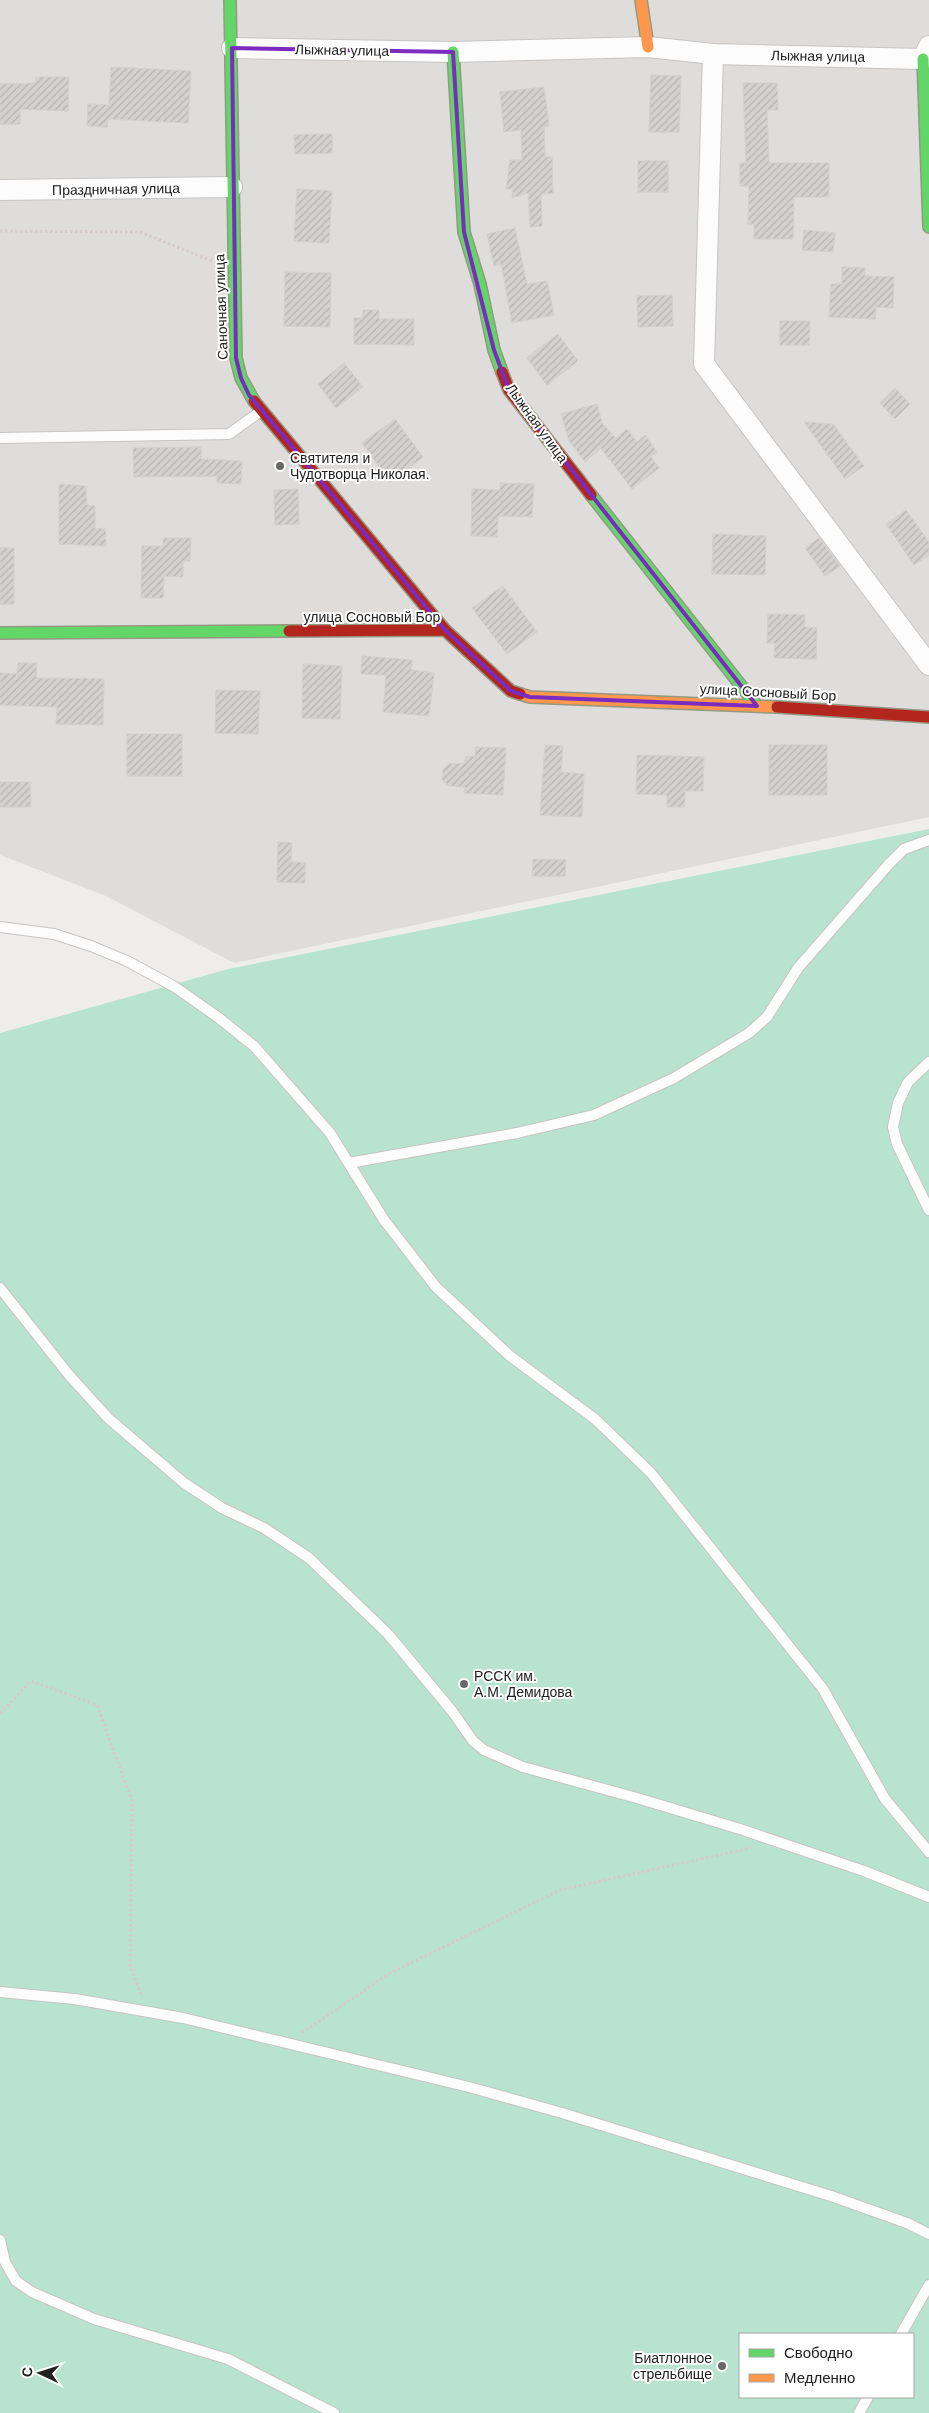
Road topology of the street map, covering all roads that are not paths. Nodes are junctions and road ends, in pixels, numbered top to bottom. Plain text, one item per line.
1 (230, 0) edge
2 (641, 0) edge
3 (648, 47) junction
4 (232, 48) junction
5 (452, 52) junction
6 (926, 52) edge
7 (713, 54) junction
8 (232, 187) junction
9 (0, 190) edge
10 (929, 227) edge
11 (262, 410) junction
12 (0, 438) edge
13 (445, 630) junction
14 (0, 633) edge
15 (929, 665) edge
16 (757, 706) junction
17 (929, 717) edge
18 (929, 840) edge
19 (0, 927) edge
20 (929, 1062) edge
21 (349, 1163) junction
22 (929, 1210) edge
23 (0, 1288) edge
24 (929, 1852) edge
25 (929, 1897) edge
26 (0, 1992) edge
27 (929, 2234) edge
28 (0, 2240) edge
29 (929, 2285) edge
30 (902, 2333) edge
31 (867, 2398) edge
32 (334, 2413) edge
33 (859, 2413) edge

1 - 4 street, Саночная улица
2 - 3 street
3 - 5 street, Лыжная улица
3 - 7 street, Лыжная улица
4 - 5 street, Лыжная улица
4 - 8 street, Саночная улица
5 - 16 street, Лыжная улица
6 - 7 street, Лыжная улица
6 - 10 street, Лыжная улица
7 - 15 street
8 - 9 street, Праздничная улица
8 - 11 street, Саночная улица
11 - 12 lane
11 - 13 street, Саночная улица
13 - 14 street, улица Сосновый Бор
13 - 16 street, улица Сосновый Бор
16 - 17 street, улица Сосновый Бор
18 - 21 lane
19 - 21 lane
20 - 22 lane
21 - 24 lane
23 - 25 lane
26 - 27 lane
28 - 32 lane
29 - 30 lane
31 - 33 lane

